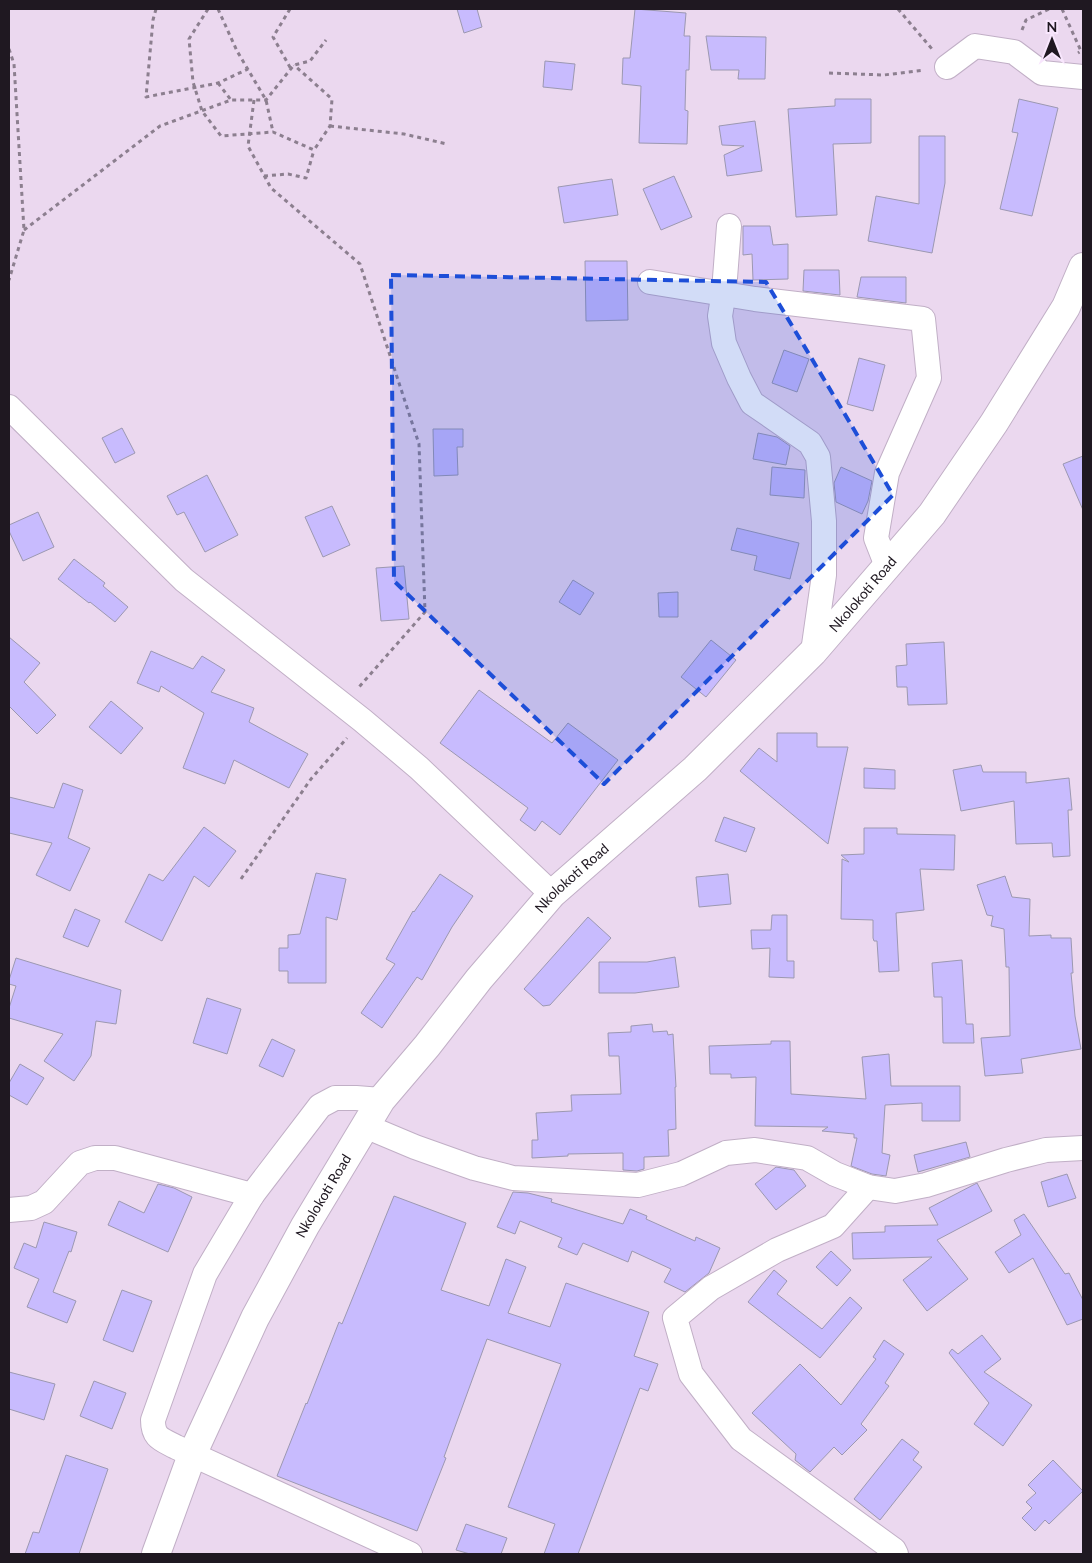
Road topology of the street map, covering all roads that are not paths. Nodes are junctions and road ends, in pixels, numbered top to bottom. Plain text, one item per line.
1 (947, 67) road end
2 (1083, 77) edge
3 (729, 226) dead end
4 (1083, 267) edge
5 (650, 282) dead end
6 (724, 294) junction
7 (9, 407) edge
8 (887, 566) junction
9 (812, 652) junction
10 (552, 894) junction
11 (381, 1100) junction
12 (365, 1126) junction
13 (1083, 1148) edge
14 (868, 1186) junction
15 (252, 1195) junction
16 (9, 1210) edge
17 (192, 1455) junction
18 (156, 1554) edge
19 (410, 1554) edge
20 (896, 1554) edge

1 - 2 street
3 - 6 street
4 - 8 main road, Nkolokoti Road
5 - 6 street
6 - 8 street
6 - 9 street
7 - 10 street
8 - 9 main road, Nkolokoti Road
9 - 10 main road, Nkolokoti Road
10 - 11 main road, Nkolokoti Road
11 - 12 main road, Nkolokoti Road
11 - 15 street
12 - 14 street
12 - 17 main road, Nkolokoti Road
13 - 14 street
14 - 20 street
15 - 16 street
15 - 17 street
17 - 18 main road, Nkolokoti Road
17 - 19 street

